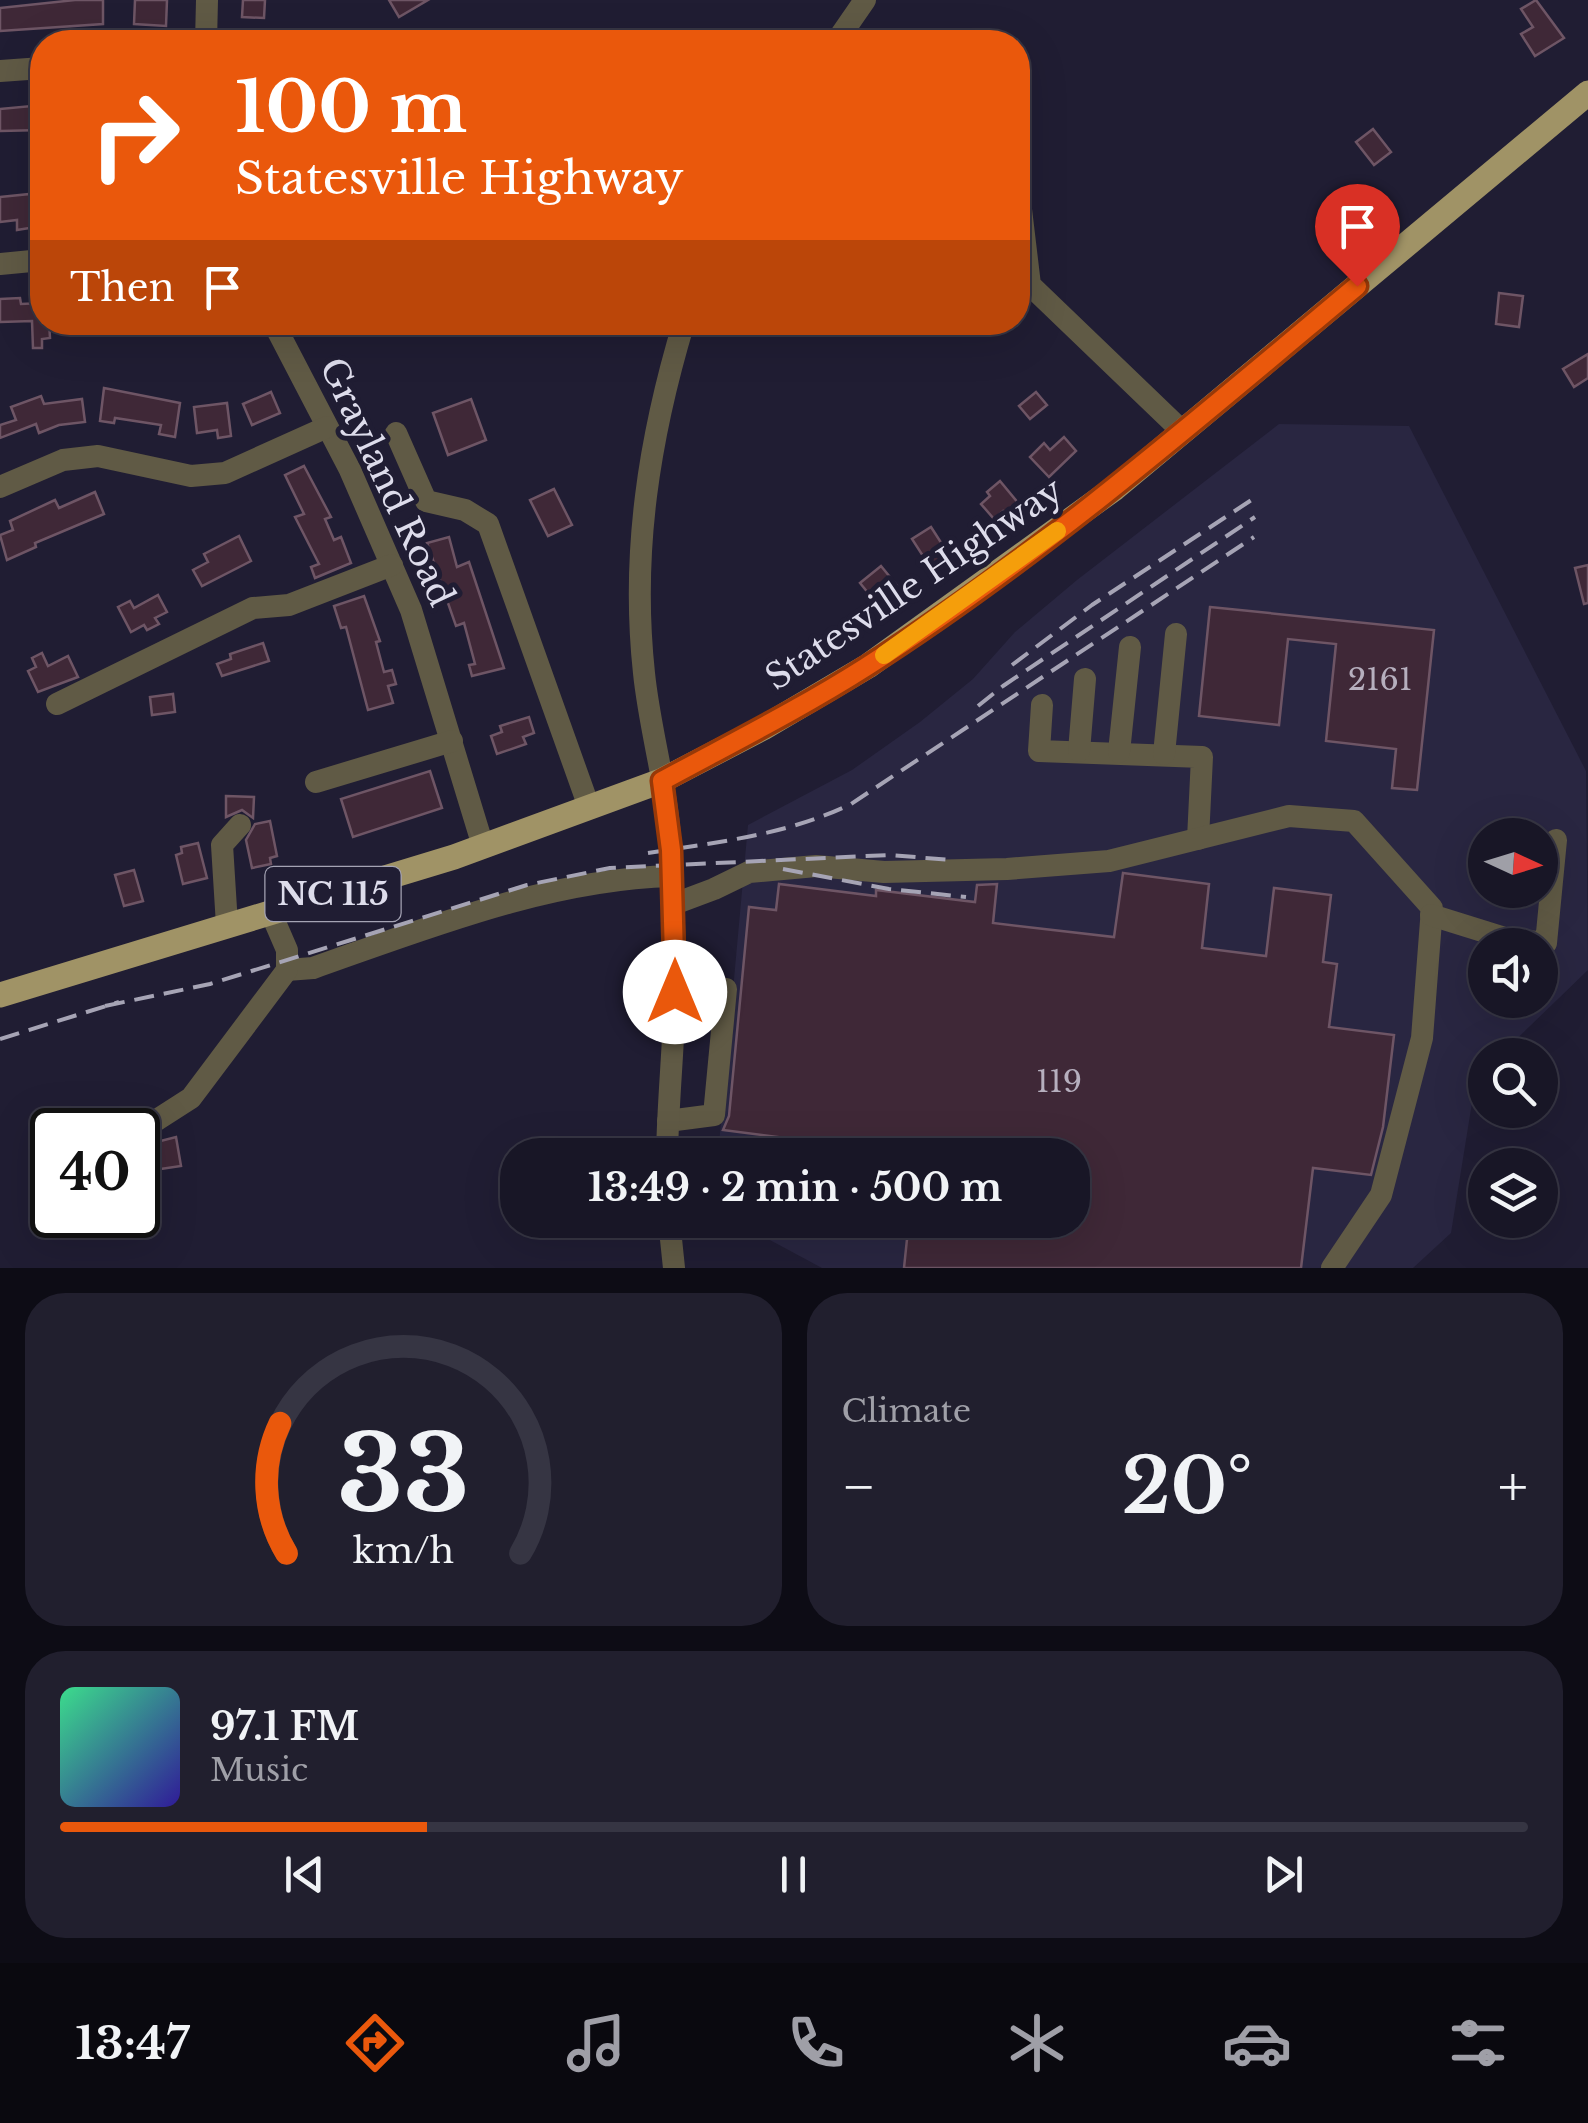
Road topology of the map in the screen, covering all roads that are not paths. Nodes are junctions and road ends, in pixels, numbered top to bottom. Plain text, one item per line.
1 (208, 0) edge
2 (865, 0) edge
3 (207, 30) edge
4 (844, 30) edge
5 (30, 69) edge
6 (0, 71) edge
7 (1588, 93) edge
8 (30, 261) edge
9 (0, 264) edge
10 (1030, 286) edge
11 (280, 335) edge
12 (680, 335) edge
13 (327, 427) junction
14 (396, 432) dead end
15 (1183, 432) junction
16 (0, 487) edge
17 (392, 564) junction
18 (1176, 634) dead end
19 (1130, 647) dead end
20 (1085, 679) dead end
21 (57, 704) dead end
22 (1042, 705) dead end
23 (452, 741) junction
24 (1079, 752) junction
25 (1120, 752) junction
26 (1164, 754) junction
27 (662, 781) junction
28 (316, 782) dead end
29 (589, 807) junction
30 (240, 825) dead end
31 (1198, 838) junction
32 (482, 846) junction
33 (672, 876) junction
34 (674, 904) junction
35 (1549, 908) edge
36 (271, 913) junction
37 (1431, 914) junction
38 (227, 925) junction
39 (287, 970) junction
40 (675, 992) junction
41 (0, 995) edge
42 (160, 1118) edge
43 (668, 1122) junction
44 (668, 1138) edge
45 (671, 1238) edge
46 (674, 1268) edge
47 (1332, 1268) edge

1 - 3 street
2 - 4 street
5 - 6 street
7 - 15 main road, Statesville Highway / NC 115
8 - 9 street
10 - 15 street
11 - 13 street, Grayland Road
12 - 27 street
13 - 16 street
13 - 17 street, Grayland Road
14 - 29 street
15 - 27 main road, Statesville Highway / NC 115
17 - 21 street
17 - 23 street, Grayland Road
18 - 26 street
19 - 25 street
20 - 24 street
22 - 24 street
23 - 28 street
23 - 32 street, Grayland Road
24 - 25 street
25 - 26 street
26 - 31 street
27 - 29 main road, Statesville Highway / NC 115
27 - 33 street
29 - 32 main road, Statesville Highway / NC 115
30 - 38 street
31 - 34 street
31 - 37 street
32 - 36 main road, Statesville Highway / NC 115
33 - 34 street
33 - 39 street
34 - 40 street
35 - 37 street
36 - 38 main road, Statesville Highway / NC 115
36 - 39 street
37 - 47 street
38 - 41 main road, Statesville Highway / NC 115
39 - 42 street
40 - 43 street
40 - 43 street
43 - 44 street
45 - 46 street

